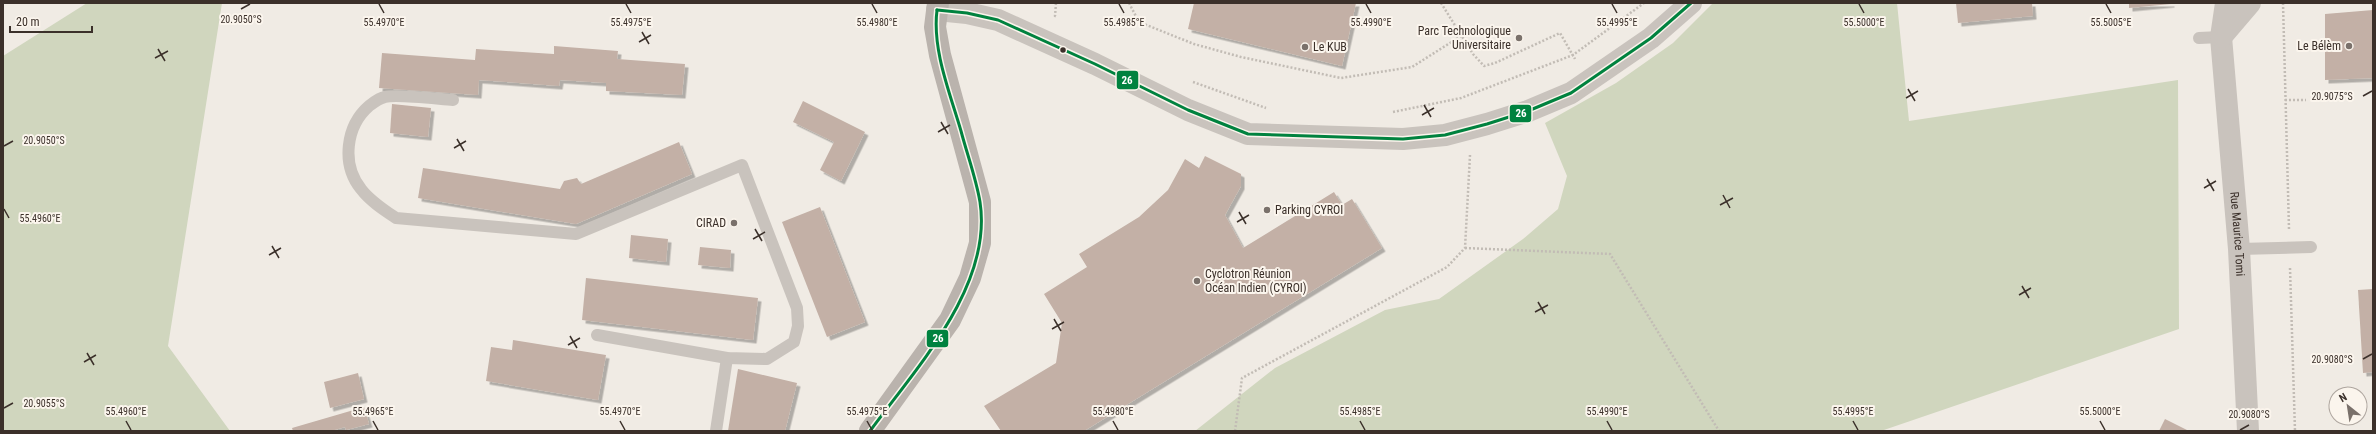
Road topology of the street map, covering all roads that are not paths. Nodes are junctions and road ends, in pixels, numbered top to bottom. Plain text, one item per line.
1 (1691, 3) edge
2 (2226, 3) edge
3 (2250, 3) edge
4 (937, 7) edge
5 (2222, 37) junction
6 (2199, 38) dead end
7 (452, 100) dead end
8 (2311, 247) dead end
9 (2239, 250) junction
10 (597, 335) dead end
11 (727, 358) junction
12 (716, 431) edge
13 (870, 431) edge
14 (2248, 431) edge

1 - 4 street
2 - 5 street, Rue Maurice Tomi
3 - 5 street
4 - 13 street
5 - 6 lane
5 - 9 street, Rue Maurice Tomi
7 - 11 lane
8 - 9 lane
9 - 14 street, Rue Maurice Tomi
10 - 11 lane
11 - 12 lane

